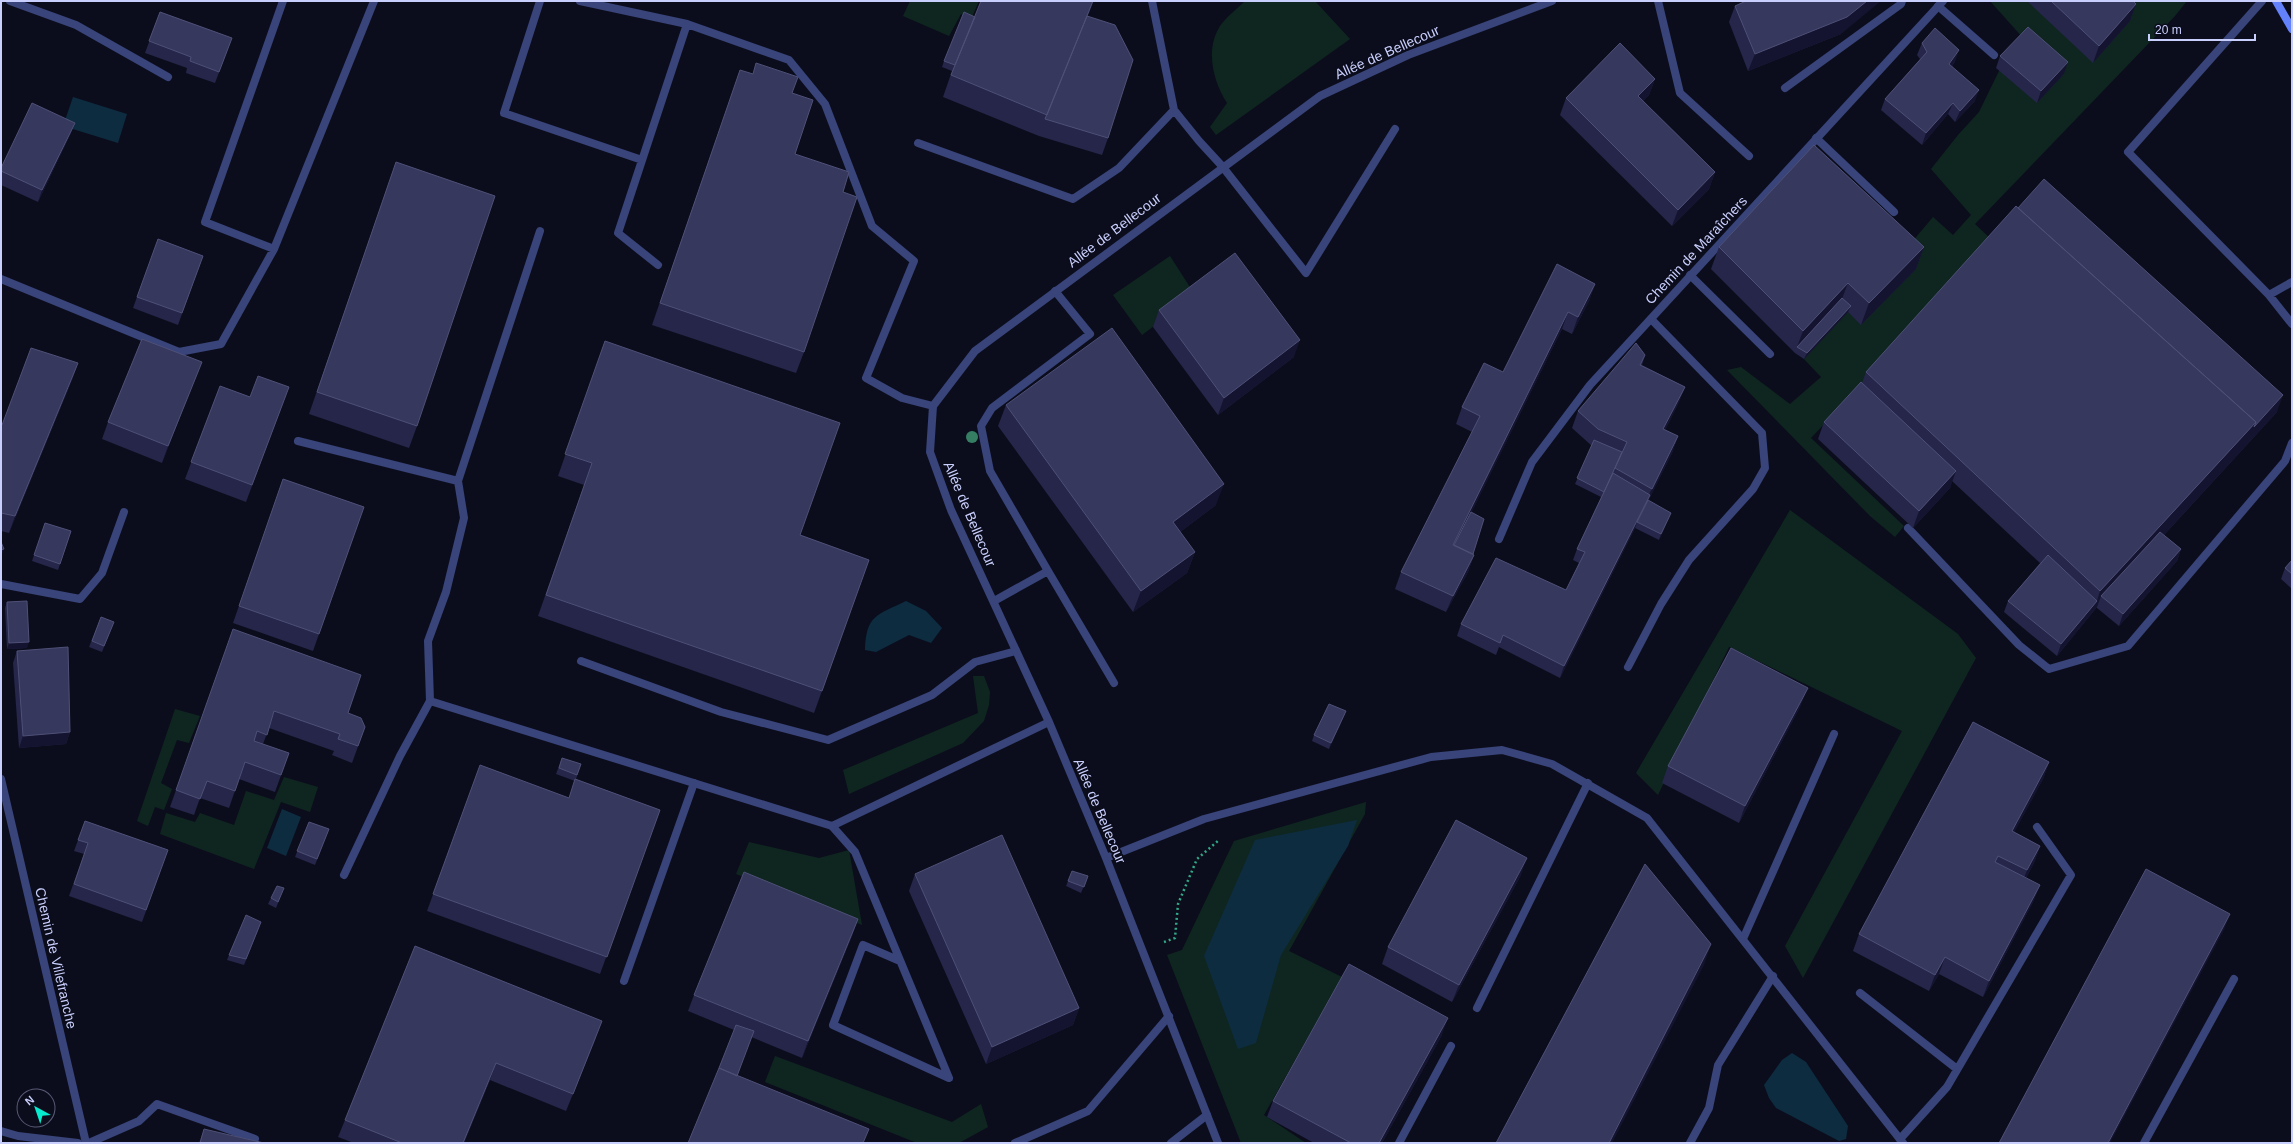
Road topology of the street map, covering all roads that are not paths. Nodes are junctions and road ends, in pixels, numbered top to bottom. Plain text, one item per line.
1 (10, 1) edge
2 (283, 1) edge
3 (374, 1) edge
4 (540, 1) edge
5 (580, 1) edge
6 (1152, 1) edge
7 (1552, 1) edge
8 (1658, 1) edge
9 (1902, 1) edge
10 (2262, 1) edge
11 (2276, 1) edge
12 (1940, 4) edge
13 (687, 24) junction
14 (2292, 28) edge
15 (1994, 55) dead end
16 (168, 77) dead end
17 (1784, 88) dead end
18 (1174, 110) junction
19 (1395, 129) dead end
20 (1816, 138) junction
21 (918, 143) dead end
22 (1749, 156) dead end
23 (642, 160) junction
24 (1222, 166) junction
25 (1894, 212) dead end
26 (540, 231) dead end
27 (274, 249) junction
28 (658, 266) dead end
29 (1690, 275) junction
30 (1, 278) edge
31 (2292, 282) edge
32 (1054, 291) junction
33 (2269, 295) junction
34 (1651, 319) junction
35 (2292, 324) edge
36 (1770, 354) dead end
37 (933, 406) junction
38 (298, 441) dead end
39 (2292, 443) edge
40 (458, 481) junction
41 (124, 512) dead end
42 (1908, 528) dead end
43 (1499, 539) dead end
44 (1048, 571) junction
45 (1, 584) edge
46 (994, 601) junction
47 (1016, 651) junction
48 (581, 661) dead end
49 (1628, 667) dead end
50 (1114, 684) dead end
51 (430, 701) junction
52 (1049, 722) junction
53 (1834, 734) dead end
54 (1, 779) edge
55 (694, 783) junction
56 (1588, 783) junction
57 (832, 826) junction
58 (2037, 826) dead end
59 (1106, 858) junction
60 (344, 876) dead end
61 (1742, 939) junction
62 (900, 961) junction
63 (1772, 976) junction
64 (2234, 979) dead end
65 (624, 981) dead end
66 (1860, 993) dead end
67 (1477, 1008) dead end
68 (1169, 1016) junction
69 (1450, 1046) dead end
70 (1957, 1069) junction
71 (1207, 1115) junction
72 (1, 1131) edge
73 (255, 1139) edge
74 (1902, 1141) edge
75 (78, 1143) edge
76 (88, 1143) edge
77 (1015, 1143) edge
78 (1171, 1143) edge
79 (1218, 1143) edge
80 (1399, 1143) edge
81 (1690, 1143) edge
82 (2144, 1143) edge

1 - 16 street
2 - 27 street
3 - 27 street
4 - 23 street
5 - 13 street
6 - 18 street
7 - 24 street, Allée de Bellecour
8 - 22 street
9 - 17 street
10 - 33 street
11 - 14 street
12 - 15 street
12 - 20 street, Chemin de Maraîchers
13 - 23 street
13 - 37 street
18 - 21 street
18 - 24 street
19 - 24 street
20 - 25 street
20 - 29 street, Chemin de Maraîchers
23 - 28 street
24 - 32 street, Allée de Bellecour
26 - 40 street
27 - 30 street
29 - 34 street, Chemin de Maraîchers
29 - 36 street
31 - 33 street
32 - 37 street, Allée de Bellecour
32 - 44 street
33 - 35 street
34 - 43 street, Chemin de Maraîchers
34 - 49 street
37 - 46 street, Allée de Bellecour
38 - 40 street
39 - 42 street
40 - 51 street
41 - 45 street
44 - 46 street
44 - 50 street
46 - 47 street, Allée de Bellecour
47 - 48 street
47 - 52 street, Allée de Bellecour
51 - 55 street
51 - 60 street
52 - 57 street
52 - 59 street, Allée de Bellecour
53 - 61 street
54 - 76 street, Chemin de Villefranche
55 - 57 street
55 - 65 street
56 - 59 street
56 - 61 street
56 - 67 street
57 - 62 street
58 - 70 street
59 - 68 street, Allée de Bellecour
61 - 63 street
62 - 62 street
63 - 74 street
63 - 81 street
64 - 82 street
66 - 70 street
68 - 71 street, Allée de Bellecour
68 - 77 street
69 - 80 street
70 - 74 street
71 - 78 street
71 - 79 street, Allée de Bellecour
72 - 75 street
73 - 76 street

